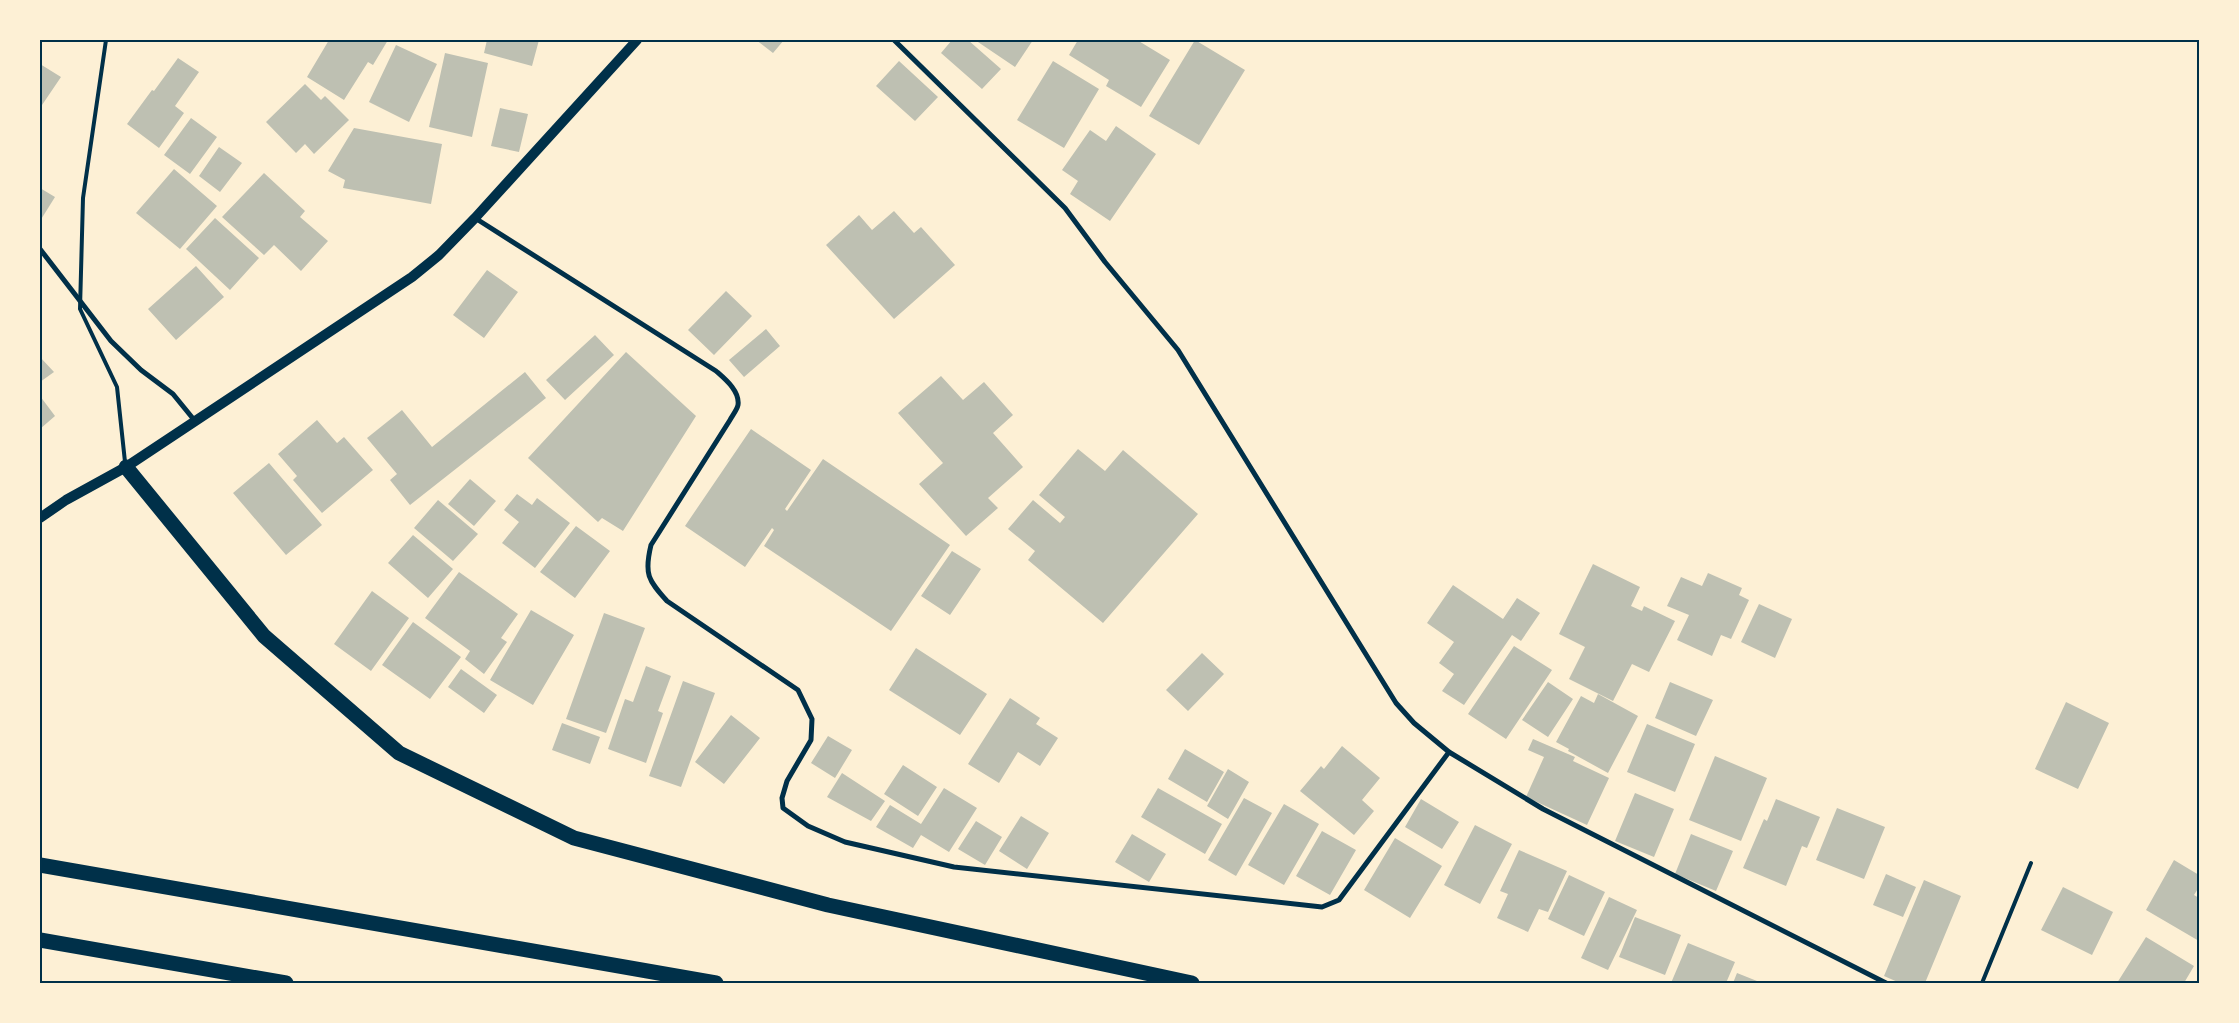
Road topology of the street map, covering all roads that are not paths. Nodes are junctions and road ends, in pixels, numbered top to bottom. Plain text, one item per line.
1 (106, 40) edge
2 (637, 40) edge
3 (894, 40) edge
4 (475, 218) junction
5 (40, 249) edge
6 (195, 421) junction
7 (126, 467) junction
8 (42, 514) edge
9 (1448, 752) junction
10 (2031, 863) dead end
11 (40, 865) edge
12 (40, 940) edge
13 (286, 983) edge
14 (716, 983) edge
15 (1192, 983) edge
16 (1886, 983) edge
17 (1982, 983) edge

1 - 7 lane
2 - 4 main road
3 - 9 street
4 - 6 main road
4 - 9 street
5 - 6 street
6 - 7 main road
7 - 8 main road
7 - 15 highway
9 - 16 street
10 - 17 lane
11 - 14 highway
12 - 13 highway

